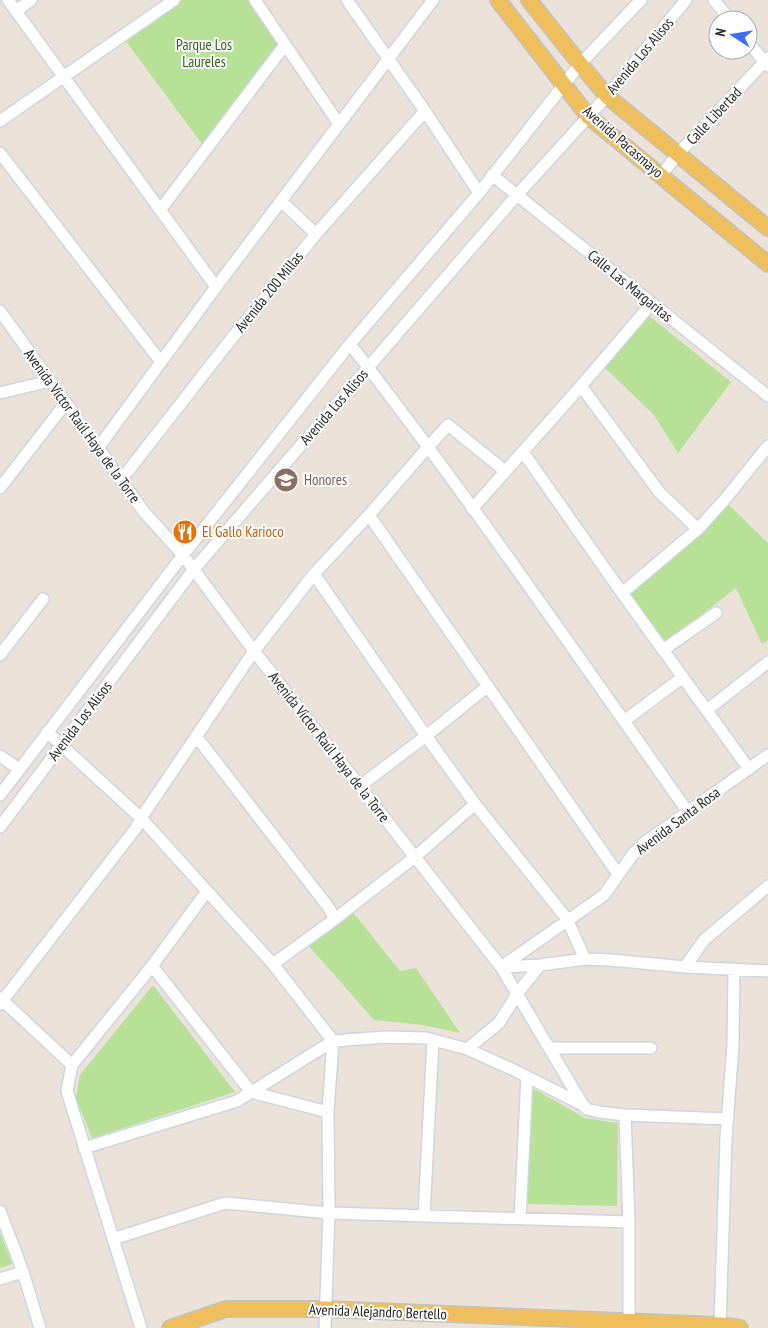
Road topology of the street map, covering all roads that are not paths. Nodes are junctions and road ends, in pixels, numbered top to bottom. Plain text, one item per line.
1 (8, 0) edge
2 (31, 0) edge
3 (174, 0) edge
4 (254, 0) edge
5 (347, 0) edge
6 (432, 0) edge
7 (498, 0) edge
8 (529, 0) edge
9 (642, 0) edge
10 (686, 0) edge
11 (714, 0) edge
12 (722, 10) edge
13 (16, 11) junction
14 (285, 45) junction
15 (758, 53) edge
16 (388, 59) junction
17 (767, 62) edge
18 (580, 64) junction
19 (64, 77) junction
20 (564, 84) junction
21 (607, 96) junction
22 (425, 111) junction
23 (588, 116) junction
24 (0, 121) edge
25 (339, 124) junction
26 (0, 153) edge
27 (678, 154) junction
28 (492, 175) junction
29 (661, 176) junction
30 (479, 193) junction
31 (517, 195) junction
32 (281, 202) junction
33 (160, 210) junction
34 (768, 228) edge
35 (316, 234) junction
36 (768, 264) edge
37 (216, 287) junction
38 (652, 303) junction
39 (0, 311) edge
40 (350, 344) junction
41 (161, 362) junction
42 (368, 368) junction
43 (50, 381) junction
44 (581, 386) junction
45 (0, 393) edge
46 (768, 396) edge
47 (66, 404) junction
48 (768, 446) edge
49 (428, 447) junction
50 (98, 448) junction
51 (523, 452) junction
52 (505, 471) junction
53 (121, 480) junction
54 (0, 488) edge
55 (472, 509) junction
56 (369, 515) junction
57 (698, 529) junction
58 (183, 555) junction
59 (194, 569) junction
60 (314, 574) junction
61 (622, 593) junction
62 (43, 599) dead end
63 (716, 613) dead end
64 (663, 650) junction
65 (254, 651) junction
66 (0, 655) edge
67 (768, 662) edge
68 (683, 677) junction
69 (488, 686) junction
70 (707, 710) junction
71 (624, 721) junction
72 (47, 732) junction
73 (196, 736) junction
74 (426, 736) junction
75 (62, 745) junction
76 (768, 755) edge
77 (0, 756) edge
78 (749, 769) junction
79 (19, 770) junction
80 (360, 786) junction
81 (0, 794) edge
82 (475, 804) junction
83 (688, 812) junction
84 (141, 818) junction
85 (0, 827) edge
86 (415, 857) junction
87 (618, 874) junction
88 (768, 886) edge
89 (207, 891) junction
90 (335, 919) junction
91 (567, 919) junction
92 (585, 959) junction
93 (273, 964) junction
94 (540, 965) junction
95 (152, 966) junction
96 (501, 967) junction
97 (685, 967) junction
98 (734, 969) junction
99 (768, 971) edge
100 (518, 994) junction
101 (1, 1001) edge
102 (333, 1040) junction
103 (433, 1040) junction
104 (549, 1048) junction
105 (651, 1048) dead end
106 (466, 1049) junction
107 (72, 1065) junction
108 (528, 1077) junction
109 (251, 1092) junction
110 (583, 1105) junction
111 (328, 1112) junction
112 (625, 1115) junction
113 (728, 1119) junction
114 (84, 1148) junction
115 (0, 1211) edge
116 (329, 1213) junction
117 (424, 1216) junction
118 (520, 1218) junction
119 (629, 1222) junction
120 (113, 1239) junction
121 (23, 1272) junction
122 (0, 1279) edge
123 (326, 1309) junction
124 (629, 1322) junction
125 (720, 1325) junction
126 (40, 1328) edge
127 (140, 1328) edge
128 (170, 1328) edge
129 (325, 1328) edge
130 (740, 1328) edge

1 - 13 street
2 - 13 street
3 - 19 street
4 - 14 street
5 - 16 street
6 - 16 street
7 - 20 main road, Avenida Pacasmayo
8 - 18 main road, Avenida Pacasmayo
9 - 18 street, Avenida Los Alisos
10 - 21 street, Avenida Los Alisos
11 - 12 street
13 - 19 street
14 - 25 street
14 - 33 street
15 - 17 street
16 - 22 street
16 - 25 street
17 - 27 street, Calle Libertad
18 - 20 street, Avenida Los Alisos
18 - 21 main road, Avenida Pacasmayo
19 - 24 street
19 - 33 street
20 - 23 main road, Avenida Pacasmayo
20 - 28 street, Avenida Los Alisos
21 - 23 street, Avenida Los Alisos
21 - 27 main road, Avenida Pacasmayo
22 - 30 street
22 - 35 street, Avenida 200 Millas
23 - 29 main road, Avenida Pacasmayo
23 - 31 street, Avenida Los Alisos
25 - 32 street
26 - 41 street
27 - 29 street, Calle Libertad
27 - 34 main road, Avenida Pacasmayo
28 - 30 street, Avenida Los Alisos
28 - 31 street, Calle Las Margaritas
29 - 36 main road, Avenida Pacasmayo
30 - 40 street, Avenida Los Alisos
31 - 38 street, Calle Las Margaritas
31 - 42 street, Avenida Los Alisos
32 - 35 street
32 - 37 street
33 - 37 street
35 - 53 street, Avenida 200 Millas
37 - 41 street
38 - 44 street
38 - 46 street, Calle Las Margaritas
39 - 43 street, Avenida Víctor Raúl Haya de la Torre
40 - 42 street
40 - 58 street, Avenida Los Alisos
41 - 50 street
42 - 49 street
42 - 59 street, Avenida Los Alisos
43 - 45 street
43 - 47 street, Avenida Víctor Raúl Haya de la Torre
44 - 51 street
44 - 57 street
47 - 50 street, Avenida Víctor Raúl Haya de la Torre
47 - 54 street
48 - 57 street
49 - 52 street
49 - 55 street
49 - 56 street
50 - 53 street, Avenida Víctor Raúl Haya de la Torre
51 - 52 street
51 - 61 street
52 - 55 street
53 - 58 street, Avenida Víctor Raúl Haya de la Torre
55 - 71 street
56 - 60 street
56 - 69 street
57 - 61 street
58 - 59 street, Avenida Víctor Raúl Haya de la Torre
58 - 72 street, Avenida Los Alisos
59 - 65 street, Avenida Víctor Raúl Haya de la Torre
59 - 75 street, Avenida Los Alisos
60 - 65 street
60 - 74 street
61 - 64 street
62 - 66 street
63 - 64 street
64 - 68 street
65 - 73 street
65 - 80 street, Avenida Víctor Raúl Haya de la Torre
67 - 70 street
68 - 70 street
68 - 71 street
69 - 74 street
69 - 87 street
70 - 78 street
71 - 83 street
72 - 75 street
72 - 79 street, Avenida Los Alisos
73 - 84 street
73 - 90 street
74 - 80 street
74 - 82 street
75 - 84 street
75 - 85 street, Avenida Los Alisos
76 - 78 street, Avenida Santa Rosa
77 - 79 street
78 - 83 street, Avenida Santa Rosa
79 - 81 street, Avenida Los Alisos
80 - 86 street, Avenida Víctor Raúl Haya de la Torre
82 - 86 street
82 - 91 street
83 - 87 street, Avenida Santa Rosa
84 - 89 street
84 - 101 street
86 - 90 street
86 - 96 street, Avenida Víctor Raúl Haya de la Torre
87 - 91 street, Avenida Santa Rosa
88 - 97 street
89 - 93 street
89 - 95 street
90 - 93 street
91 - 92 street
91 - 96 street, Avenida Santa Rosa
92 - 94 street
92 - 97 street
93 - 102 street
94 - 96 street
94 - 100 street
95 - 107 street
95 - 109 street
96 - 100 street, Avenida Víctor Raúl Haya de la Torre
97 - 98 street
98 - 99 street
98 - 113 street
100 - 104 street, Avenida Víctor Raúl Haya de la Torre
100 - 106 street
101 - 107 street
102 - 103 street
102 - 109 street
102 - 111 street
103 - 106 street
103 - 117 street
104 - 105 street
104 - 110 street, Avenida Víctor Raúl Haya de la Torre
106 - 108 street
107 - 114 street
108 - 110 street
108 - 118 street
109 - 111 street
109 - 114 street
110 - 112 street
111 - 116 street
112 - 113 street
112 - 119 street
113 - 125 street
114 - 120 street
115 - 121 street
116 - 117 street
116 - 120 street
116 - 123 street
117 - 118 street
118 - 119 street
119 - 124 street
120 - 127 street
121 - 122 street
121 - 126 street
123 - 124 main road, Avenida Alejandro Bertello
123 - 128 main road, Avenida Alejandro Bertello
123 - 129 street
124 - 125 main road, Avenida Alejandro Bertello
125 - 130 main road, Avenida Alejandro Bertello

